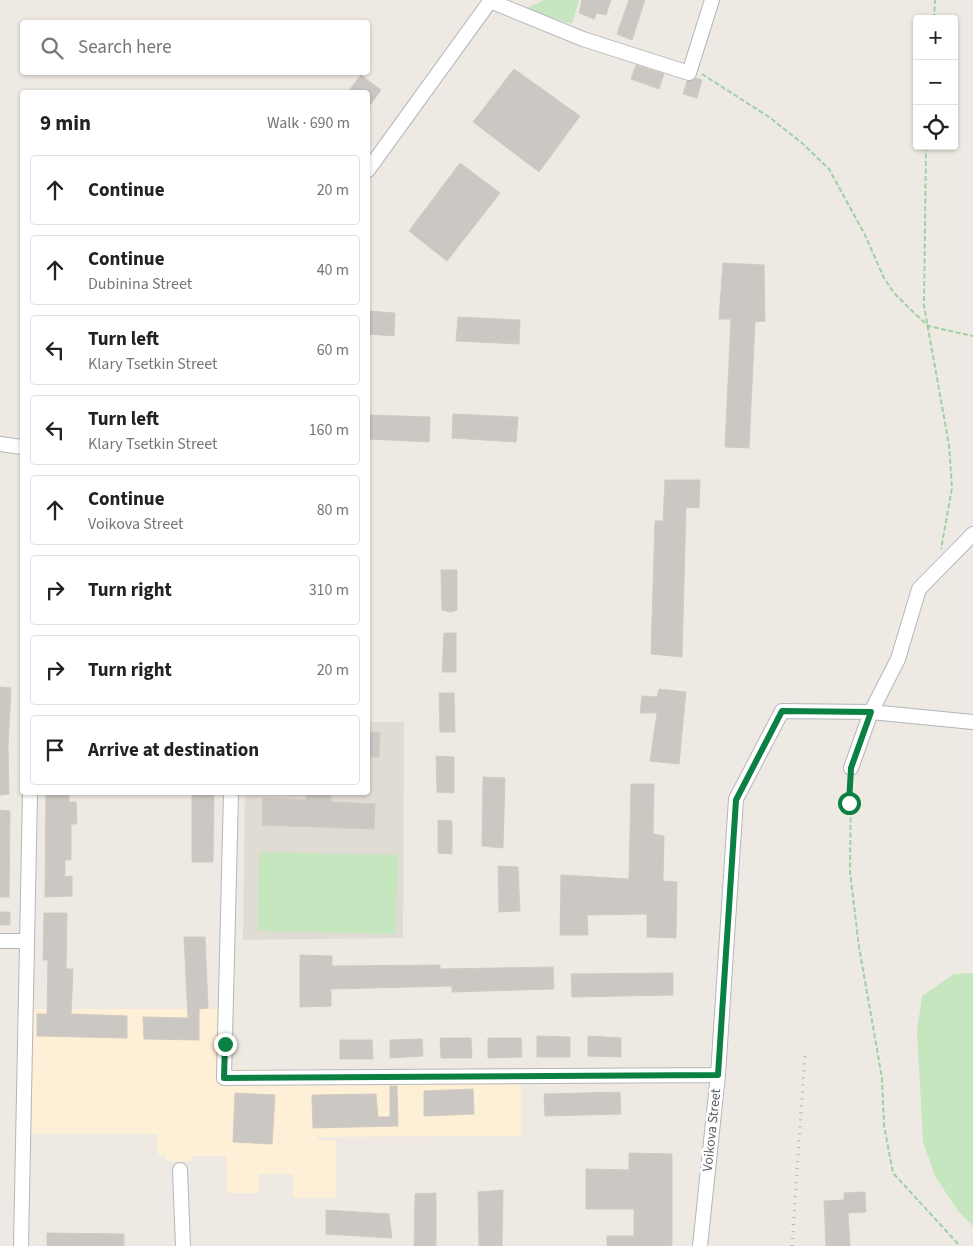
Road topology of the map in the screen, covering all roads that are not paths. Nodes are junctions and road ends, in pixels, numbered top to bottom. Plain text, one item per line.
1 (712, 0) edge
2 (491, 1) edge
3 (370, 167) edge
4 (0, 444) edge
5 (20, 447) edge
6 (973, 534) edge
7 (871, 712) junction
8 (973, 722) edge
9 (851, 768) road end
10 (30, 795) edge
11 (231, 795) edge
12 (0, 941) edge
13 (27, 941) junction
14 (718, 1075) junction
15 (180, 1170) dead end
16 (21, 1246) edge
17 (183, 1246) edge
18 (700, 1246) edge

1 - 2 street
2 - 3 street
4 - 5 street
6 - 7 street
7 - 8 street
7 - 9 street
7 - 14 street, Voikova Street
10 - 13 street
11 - 14 street
12 - 13 street
13 - 16 street
14 - 18 street, Voikova Street
15 - 17 street

